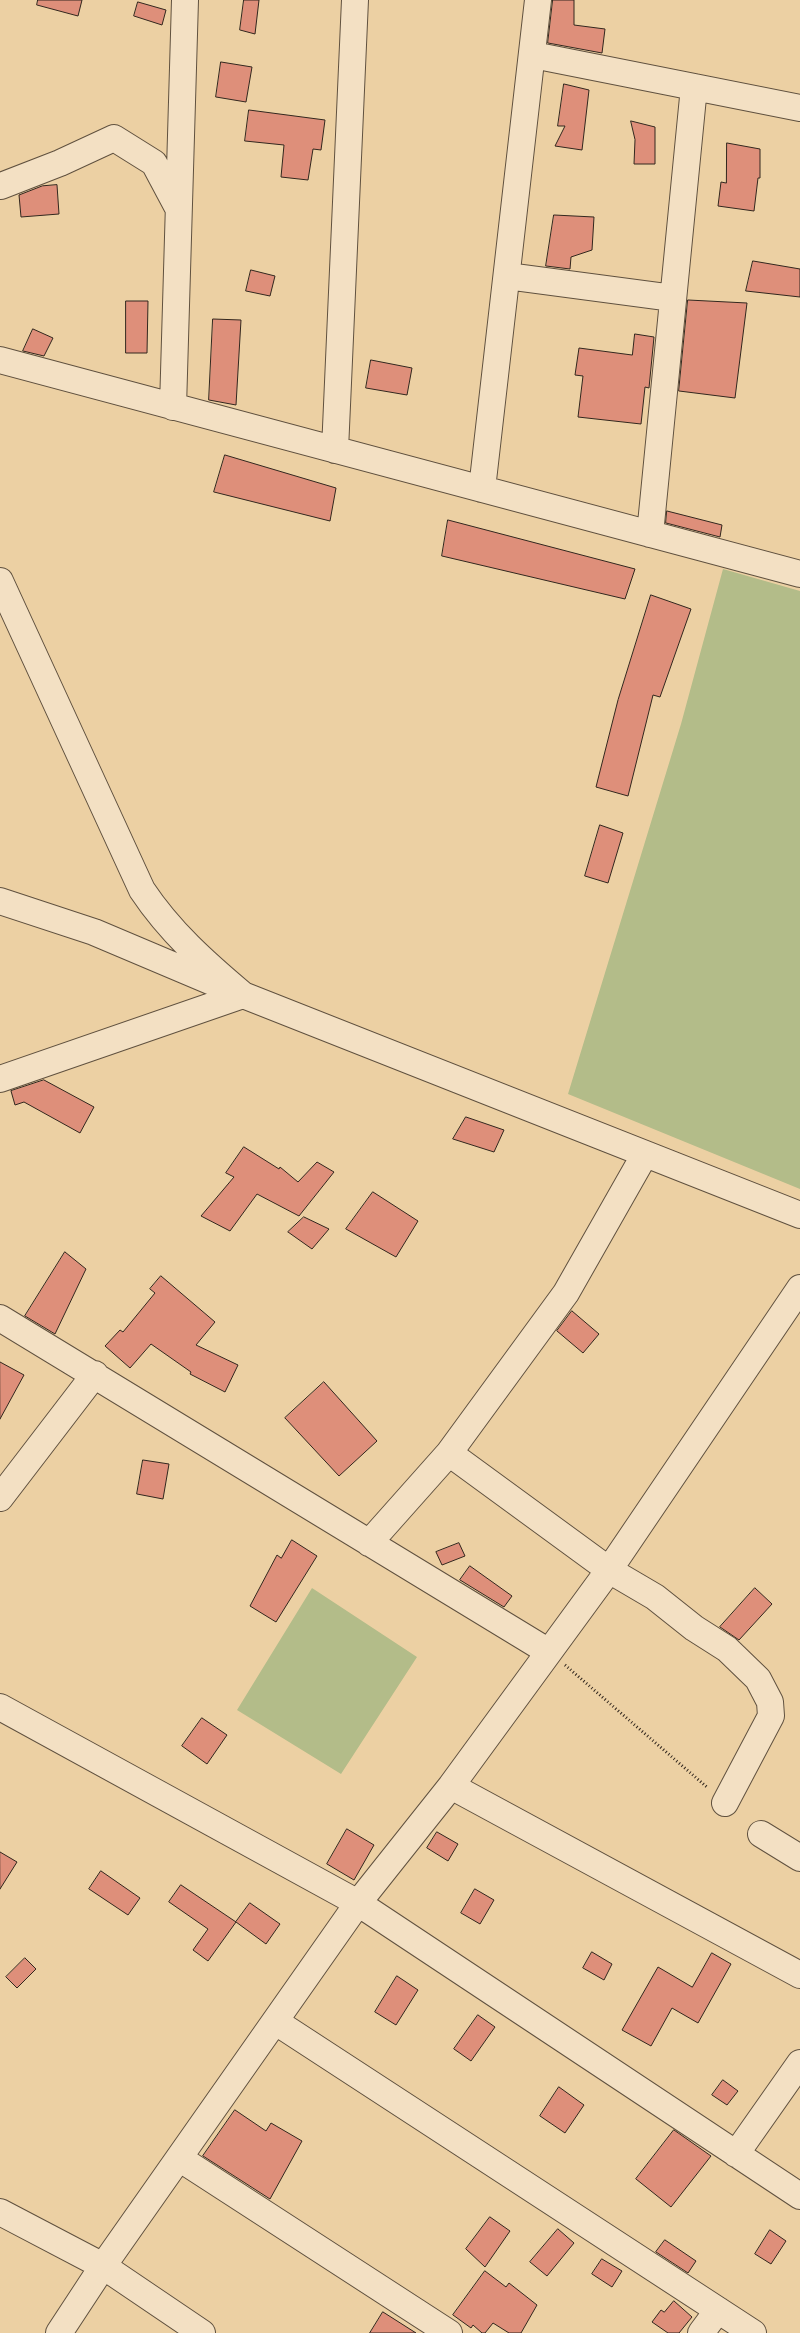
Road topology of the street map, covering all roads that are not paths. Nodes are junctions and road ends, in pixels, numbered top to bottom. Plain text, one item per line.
1 (185, 0) edge
2 (355, 0) edge
3 (538, 0) edge
4 (533, 55) junction
5 (694, 87) junction
6 (800, 108) edge
7 (0, 179) edge
8 (0, 186) edge
9 (179, 209) junction
10 (507, 276) junction
11 (673, 298) junction
12 (0, 360) edge
13 (173, 407) junction
14 (335, 450) junction
15 (482, 489) junction
16 (650, 534) junction
17 (800, 574) edge
18 (0, 582) edge
19 (0, 901) edge
20 (243, 995) junction
21 (0, 1079) edge
22 (645, 1154) junction
23 (800, 1215) edge
24 (800, 1288) edge
25 (0, 1318) edge
26 (95, 1374) junction
27 (449, 1453) junction
28 (0, 1498) edge
29 (369, 1543) junction
30 (609, 1570) junction
31 (549, 1652) junction
32 (0, 1707) edge
33 (451, 1786) junction
34 (725, 1803) road end
35 (761, 1834) dead end
36 (800, 1858) edge
37 (358, 1903) junction
38 (800, 1975) edge
39 (276, 2022) junction
40 (800, 2063) edge
41 (736, 2154) junction
42 (179, 2158) junction
43 (800, 2196) edge
44 (0, 2212) edge
45 (103, 2266) junction
46 (718, 2310) junction
47 (60, 2333) edge
48 (202, 2333) edge
49 (449, 2333) edge
50 (701, 2333) edge
51 (753, 2333) edge

1 - 9 street
2 - 14 street
3 - 4 street
4 - 5 street
4 - 10 street
5 - 6 street
5 - 11 street
7 - 8 street
8 - 9 street
9 - 13 street
10 - 11 street
10 - 15 street
11 - 16 street
12 - 13 street
13 - 14 street
14 - 15 street
15 - 16 street
16 - 17 street
18 - 20 street
19 - 20 street
20 - 21 street
20 - 22 street
22 - 23 street
22 - 27 street
24 - 30 street
25 - 26 street
26 - 28 street
26 - 29 street
27 - 29 street
27 - 30 street
29 - 31 street
30 - 31 street
30 - 34 street
31 - 33 street
32 - 37 street
33 - 37 street
33 - 38 street
35 - 36 street
37 - 39 street
37 - 41 street
39 - 42 street
39 - 46 street
40 - 41 street
41 - 43 street
42 - 45 street
42 - 49 street
44 - 45 street
45 - 47 street
45 - 48 street
46 - 50 street
46 - 51 street

